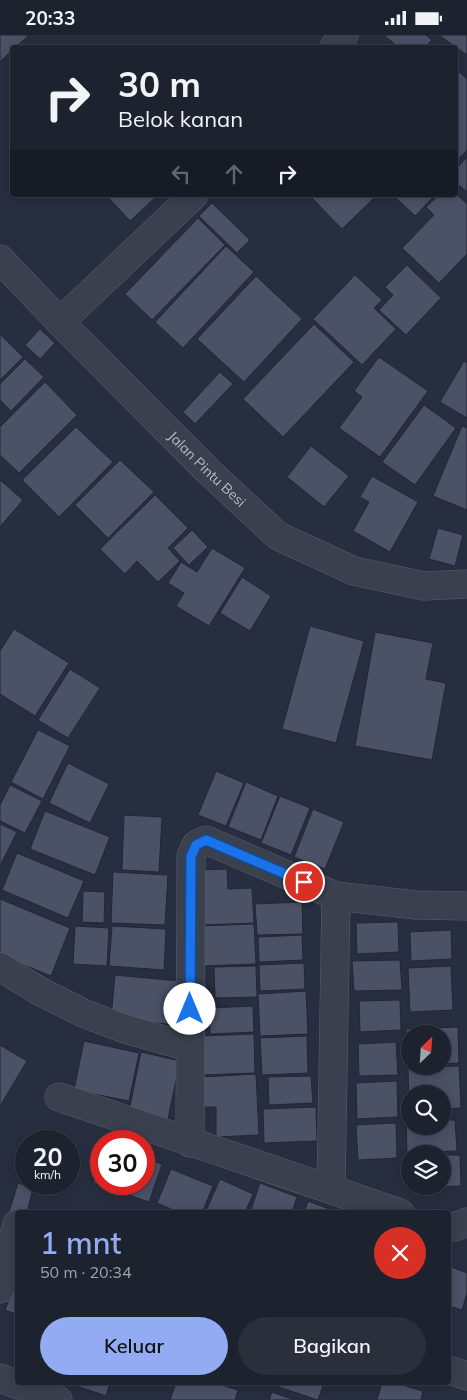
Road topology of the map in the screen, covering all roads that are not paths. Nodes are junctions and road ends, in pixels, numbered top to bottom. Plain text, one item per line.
1 (344, 35) edge
2 (336, 45) edge
3 (192, 197) edge
4 (0, 259) edge
5 (60, 322) junction
6 (467, 584) edge
7 (336, 895) junction
8 (467, 906) edge
9 (0, 967) edge
10 (189, 1047) junction
11 (59, 1097) dead end
12 (190, 1143) junction
13 (330, 1189) junction
14 (391, 1210) edge
15 (0, 1218) edge
16 (467, 1222) edge
17 (15, 1223) edge
18 (451, 1226) edge
19 (15, 1232) edge
20 (0, 1289) edge
21 (451, 1372) edge
22 (467, 1377) edge
23 (0, 1379) edge
24 (15, 1384) edge
25 (17, 1385) edge
26 (58, 1400) edge

1 - 2 street
3 - 5 street
4 - 5 street, Jalan Pintu Besi
5 - 6 street, Jalan Pintu Besi
7 - 8 street
7 - 10 street
7 - 13 street
9 - 10 street
10 - 12 street
11 - 12 street
12 - 13 street
13 - 14 street
15 - 17 street
16 - 18 street
19 - 20 street
21 - 22 street
23 - 24 street
25 - 26 street

